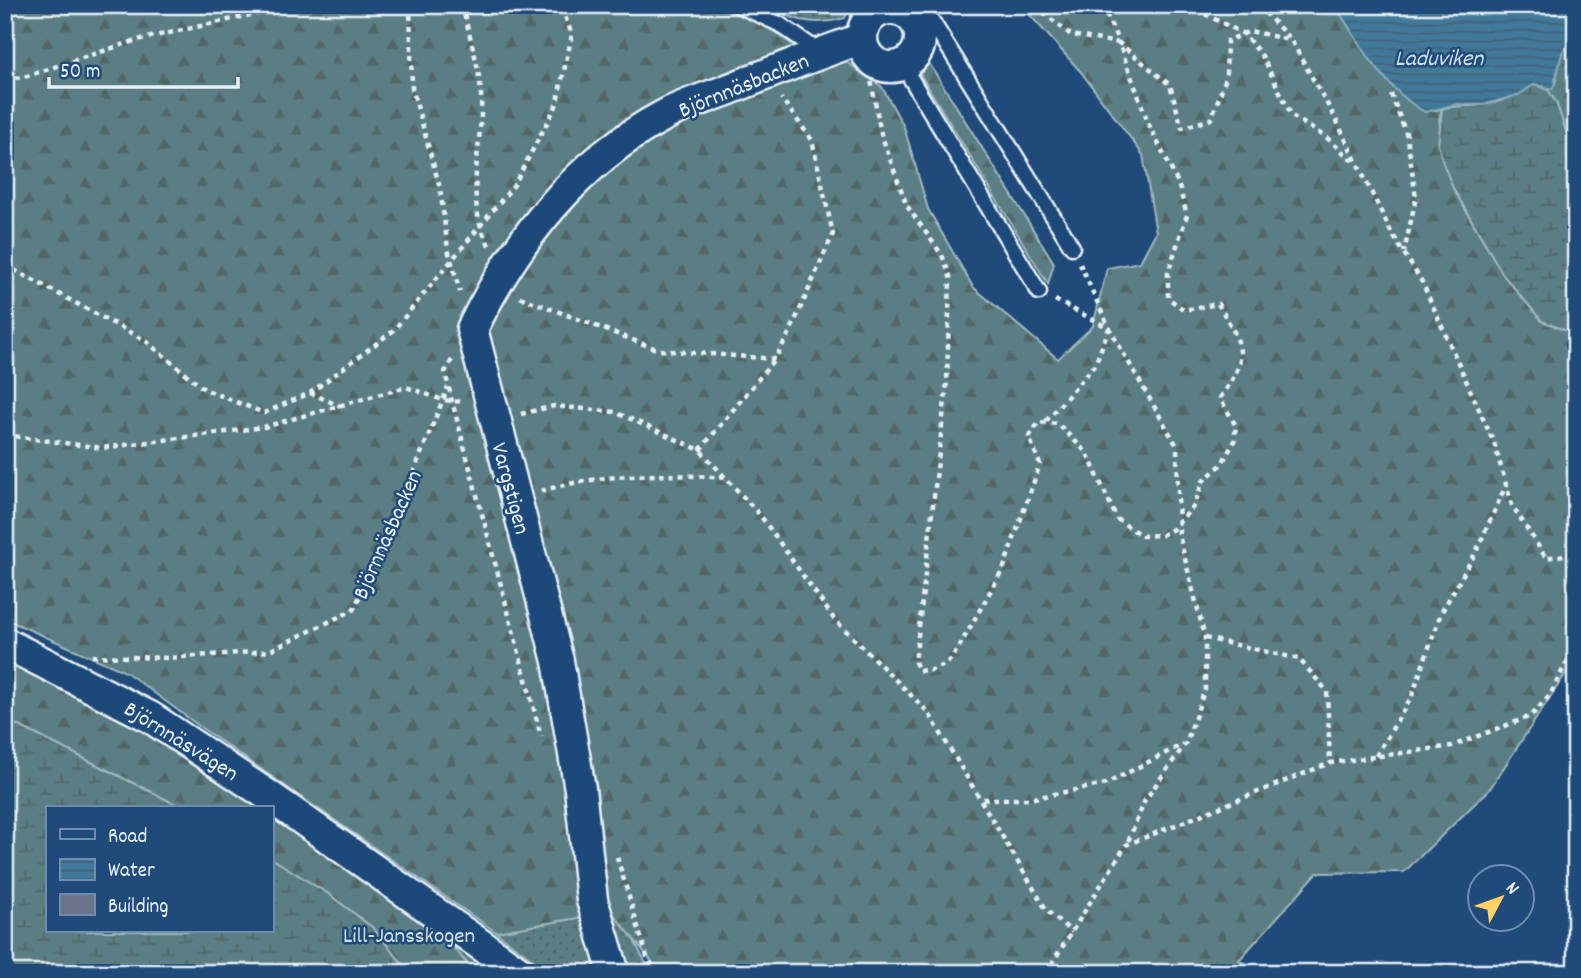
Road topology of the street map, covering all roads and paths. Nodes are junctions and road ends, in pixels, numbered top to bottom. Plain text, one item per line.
1 (267, 5) edge
2 (312, 5) edge
3 (410, 5) edge
4 (462, 5) edge
5 (551, 5) edge
6 (738, 5) edge
7 (1034, 5) edge
8 (1102, 5) edge
9 (1187, 5) edge
10 (1258, 5) edge
11 (274, 9) junction
12 (912, 17) junction
13 (1244, 34) junction
14 (1291, 40) junction
15 (1119, 43) junction
16 (820, 52) junction
17 (877, 56) junction
18 (5, 76) edge
19 (779, 94) dead end
20 (1391, 94) dead end
21 (1356, 164) junction
22 (479, 227) junction
23 (1072, 247) joint
24 (1403, 253) junction
25 (451, 261) junction
26 (5, 265) edge
27 (504, 271) junction
28 (1039, 292) joint
29 (1110, 328) junction
30 (472, 330) junction
31 (775, 359) junction
32 (449, 386) junction
33 (310, 393) junction
34 (443, 400) junction
35 (452, 401) junction
36 (340, 406) junction
37 (490, 406) junction
38 (1046, 421) junction
39 (5, 435) edge
40 (700, 450) junction
41 (727, 478) junction
42 (1506, 485) junction
43 (515, 499) junction
44 (1179, 523) junction
45 (1576, 552) edge
46 (1205, 638) junction
47 (5, 643) edge
48 (1576, 644) edge
49 (86, 656) dead end
50 (542, 740) dead end
51 (1185, 743) junction
52 (1376, 757) junction
53 (1330, 763) junction
54 (982, 799) junction
55 (1126, 845) junction
56 (616, 853) dead end
57 (1072, 932) junction
58 (521, 973) edge
59 (614, 973) edge
60 (656, 973) edge
61 (1046, 973) edge

1 - 11 path
2 - 11 path
3 - 25 path
4 - 22 path
5 - 22 path
6 - 16 lane
7 - 15 path
8 - 15 path
9 - 13 path
10 - 14 path
11 - 18 path
12 - 17 street, Björnnäsbacken
12 - 17 street
12 - 23 lane
13 - 14 path
13 - 15 path
13 - 21 path
14 - 21 path
15 - 44 path
16 - 17 street, Björnnäsbacken
16 - 27 street, Björnnäsbacken
17 - 28 lane
17 - 38 path
19 - 31 path
20 - 24 path
21 - 24 path
22 - 25 path
22 - 27 path
23 - 29 path
24 - 42 path
25 - 30 path
25 - 33 path
26 - 33 path
27 - 30 street, Björnnäsbacken
27 - 31 path
28 - 29 path
29 - 38 path
29 - 44 path
30 - 32 path
30 - 37 street, Vargstigen
31 - 40 path
32 - 34 path, Björnnäsbacken
32 - 35 path
33 - 36 path
34 - 35 path
34 - 36 path
34 - 49 path, Björnnäsbacken
35 - 37 path
35 - 50 path
36 - 39 path
37 - 40 path
37 - 43 street, Vargstigen
38 - 44 path
40 - 41 path
41 - 43 path
41 - 54 path
42 - 45 path
42 - 52 path
43 - 59 street, Vargstigen
44 - 46 path
46 - 51 path
46 - 53 path
47 - 58 street, Björnnäsvägen
48 - 52 path
51 - 54 path
51 - 55 path
52 - 53 path
53 - 55 path
54 - 57 path
55 - 57 path
56 - 60 path
57 - 61 path

